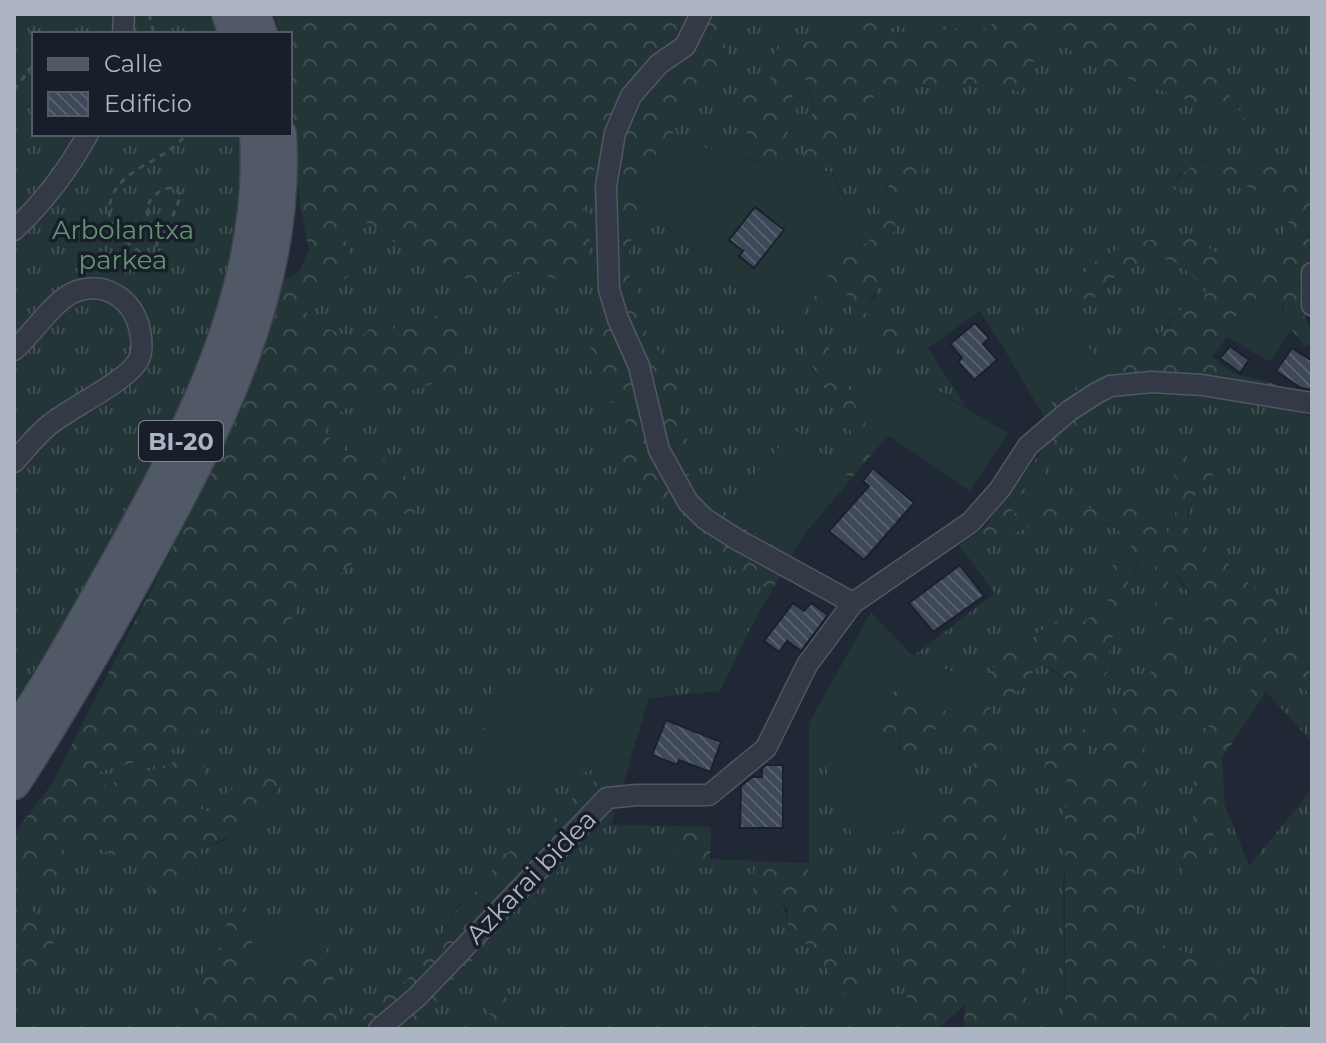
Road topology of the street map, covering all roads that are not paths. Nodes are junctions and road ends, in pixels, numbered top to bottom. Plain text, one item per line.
1 (701, 14) edge
2 (87, 136) edge
3 (256, 136) edge
4 (280, 136) edge
5 (14, 230) edge
6 (1312, 273) edge
7 (1312, 305) edge
8 (14, 350) edge
9 (1312, 403) edge
10 (14, 462) edge
11 (853, 603) junction
12 (29, 729) edge
13 (14, 783) edge
14 (379, 1029) edge

1 - 11 street
2 - 5 street
3 - 12 main road, BI-20
4 - 12 main road, BI-20
6 - 7 street
8 - 10 street
9 - 11 street, Azkarai bidea
11 - 14 street, Azkarai bidea
12 - 13 main road, BI-20

